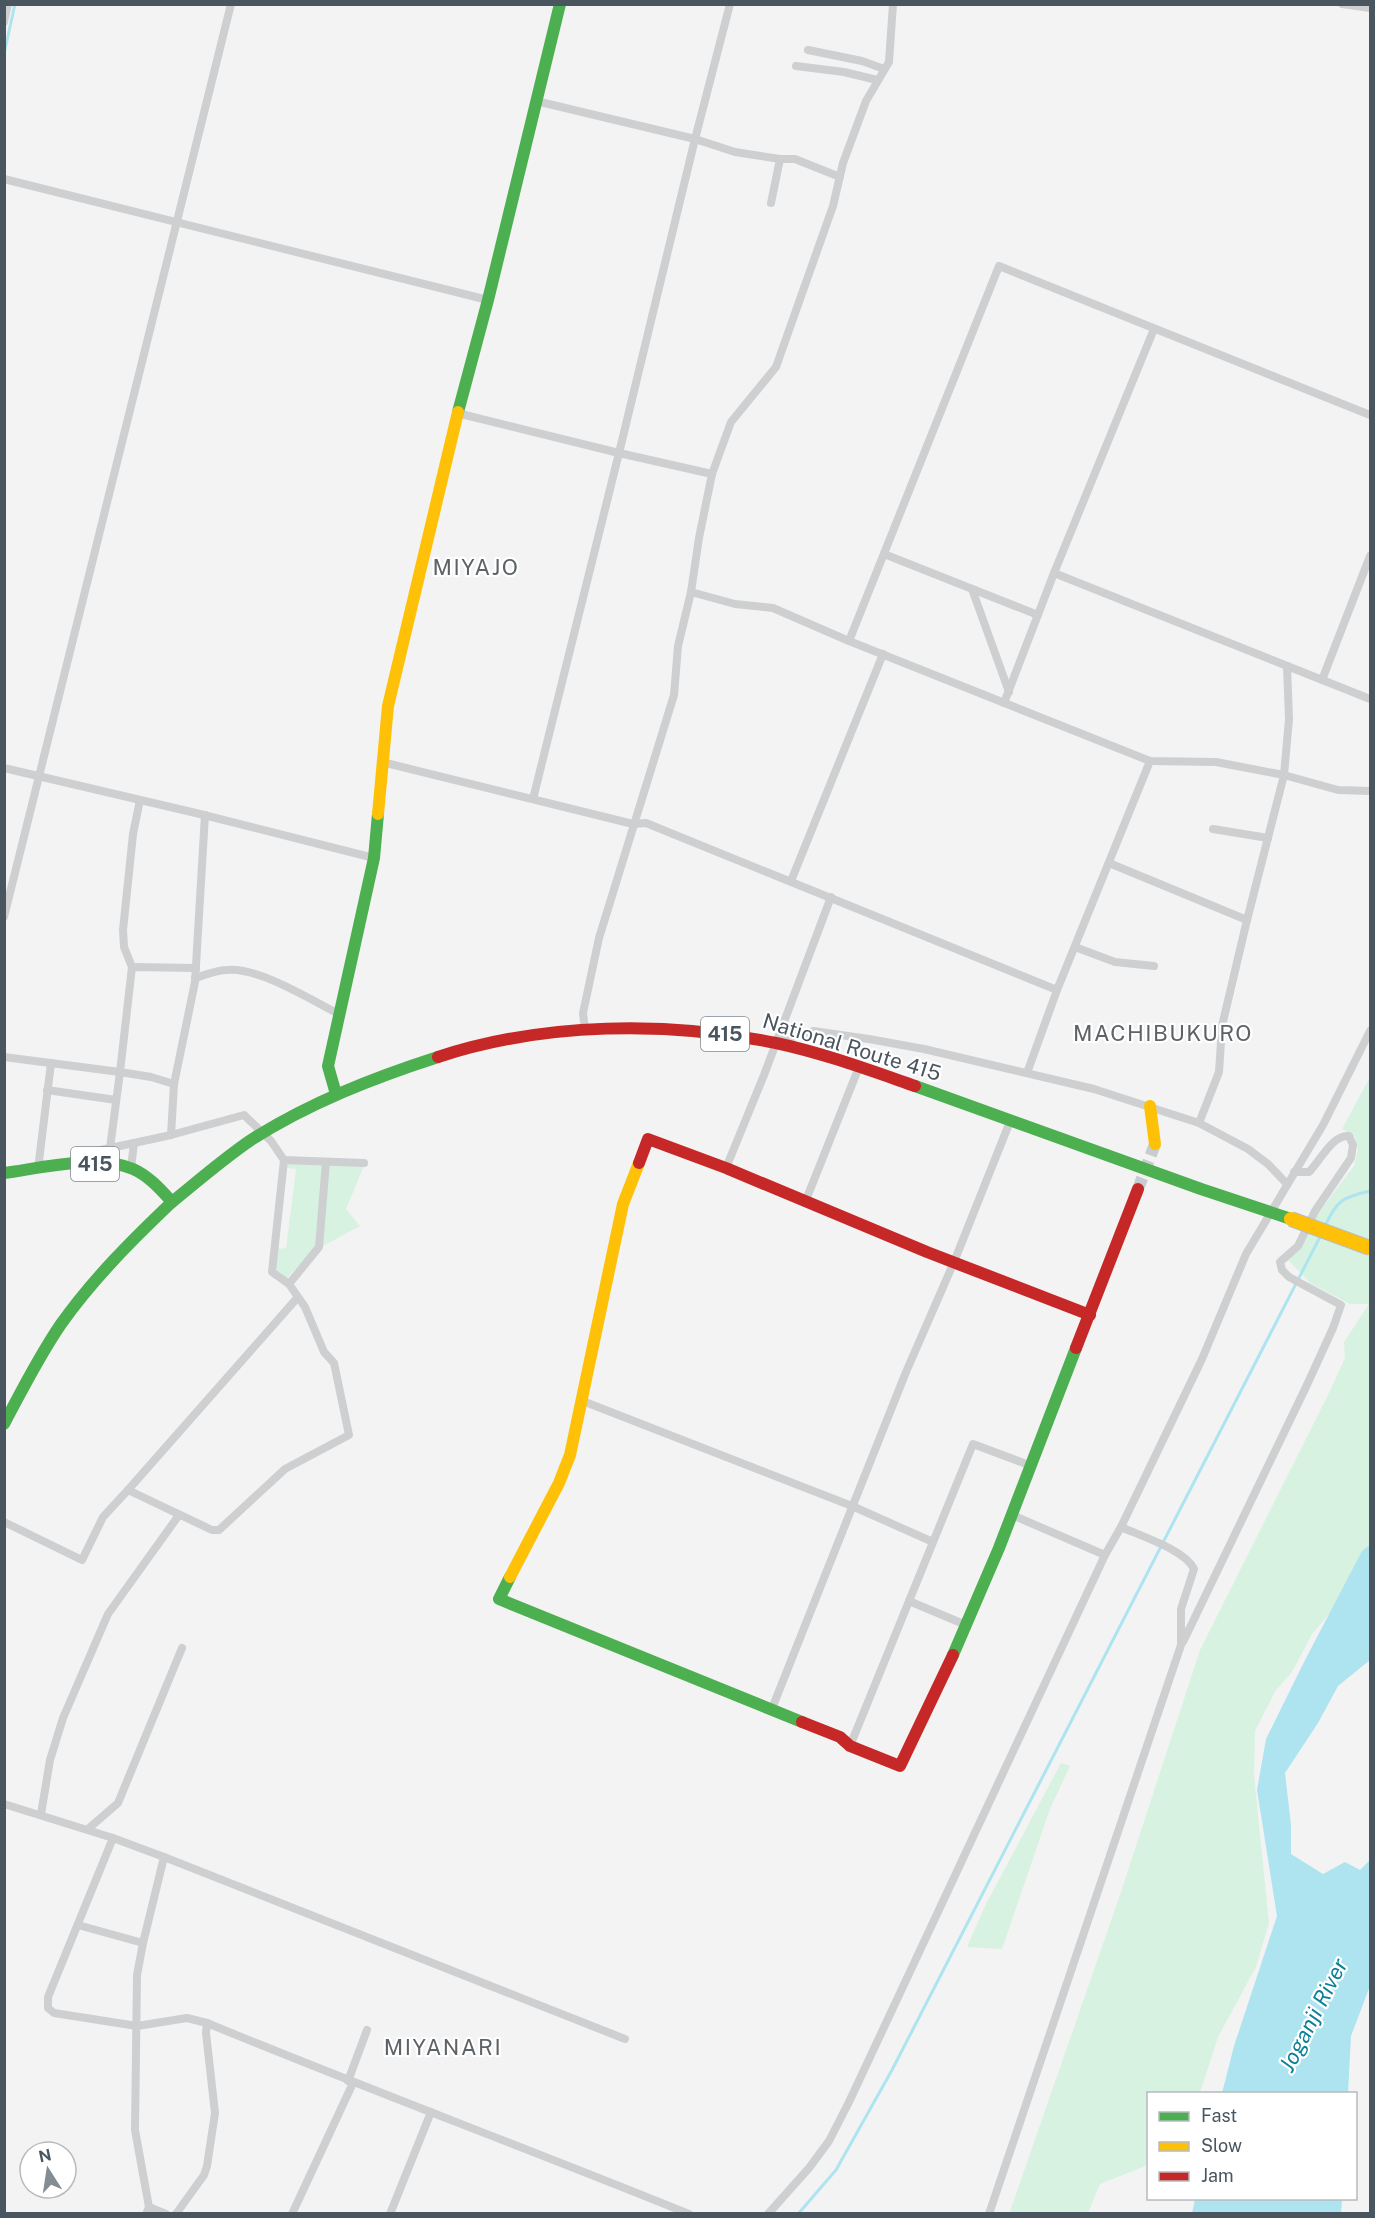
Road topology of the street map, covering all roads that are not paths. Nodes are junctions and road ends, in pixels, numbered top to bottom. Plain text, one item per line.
1 (8, 4) edge
2 (231, 4) edge
3 (560, 4) edge
4 (730, 4) edge
5 (888, 4) edge
6 (1342, 4) edge
7 (893, 5) edge
8 (1371, 8) edge
9 (4, 22) edge
10 (808, 50) dead end
11 (796, 66) dead end
12 (884, 69) junction
13 (877, 80) junction
14 (536, 101) junction
15 (695, 140) junction
16 (780, 159) junction
17 (840, 177) junction
18 (4, 179) edge
19 (771, 203) dead end
20 (178, 222) junction
21 (488, 300) junction
22 (1154, 329) junction
23 (458, 413) junction
24 (1371, 415) edge
25 (619, 453) junction
26 (712, 474) junction
27 (884, 554) junction
28 (1371, 556) edge
29 (1054, 573) junction
30 (972, 588) junction
31 (691, 592) junction
32 (1038, 615) junction
33 (849, 641) junction
34 (883, 654) junction
35 (1287, 666) junction
36 (1322, 680) junction
37 (1009, 692) junction
38 (1371, 699) edge
39 (1004, 703) junction
40 (1150, 761) junction
41 (382, 762) junction
42 (4, 768) edge
43 (1284, 775) junction
44 (39, 777) junction
45 (1371, 791) edge
46 (534, 799) junction
47 (140, 800) junction
48 (205, 815) junction
49 (633, 824) junction
50 (1213, 829) dead end
51 (1268, 838) junction
52 (374, 858) junction
53 (1109, 863) junction
54 (791, 881) junction
55 (831, 897) junction
56 (4, 916) edge
57 (1246, 920) junction
58 (1075, 946) junction
59 (1154, 966) dead end
60 (132, 967) junction
61 (195, 973) junction
62 (1057, 990) junction
63 (339, 1014) junction
64 (585, 1030) junction
65 (1371, 1031) edge
66 (776, 1043) junction
67 (4, 1057) edge
68 (51, 1063) junction
69 (859, 1067) junction
70 (120, 1072) junction
71 (1028, 1073) junction
72 (174, 1084) junction
73 (47, 1090) junction
74 (336, 1094) junction
75 (116, 1100) junction
76 (1150, 1106) junction
77 (1011, 1119) junction
78 (1199, 1123) junction
79 (262, 1134) junction
80 (171, 1135) junction
81 (134, 1143) junction
82 (1155, 1144) tunnel mouth
83 (110, 1148) junction
84 (284, 1160) junction
85 (326, 1162) junction
86 (363, 1163) dead end
87 (76, 1165) junction
88 (131, 1168) junction
89 (726, 1168) junction
90 (38, 1169) junction
91 (1294, 1172) junction
92 (4, 1173) edge
93 (1287, 1184) junction
94 (1138, 1189) tunnel mouth
95 (806, 1200) junction
96 (172, 1202) junction
97 (1269, 1212) junction
98 (1371, 1248) edge
99 (954, 1262) junction
100 (289, 1284) junction
101 (298, 1297) junction
102 (1090, 1315) junction
103 (580, 1400) junction
104 (4, 1424) edge
105 (1029, 1465) junction
106 (128, 1490) junction
107 (852, 1506) junction
108 (179, 1515) junction
109 (1012, 1515) junction
110 (4, 1522) edge
111 (1121, 1527) junction
112 (933, 1542) junction
113 (1106, 1555) junction
114 (909, 1601) junction
115 (966, 1625) junction
116 (1181, 1645) junction
117 (182, 1648) dead end
118 (771, 1711) junction
119 (850, 1746) junction
120 (4, 1804) edge
121 (41, 1814) junction
122 (88, 1829) junction
123 (114, 1838) junction
124 (164, 1857) junction
125 (78, 1925) junction
126 (142, 1943) junction
127 (207, 2023) junction
128 (137, 2026) junction
129 (367, 2030) dead end
130 (625, 2039) dead end
131 (351, 2082) junction
132 (431, 2112) junction
133 (148, 2210) edge
134 (166, 2214) edge
135 (176, 2214) edge
136 (292, 2214) edge
137 (390, 2214) edge
138 (689, 2214) edge
139 (768, 2214) edge
140 (989, 2214) edge

1 - 9 street
2 - 20 street
3 - 14 main road
4 - 15 street
5 - 7 street
6 - 8 street
7 - 12 street
10 - 12 street
11 - 13 street
12 - 13 street
13 - 17 street
14 - 15 street
14 - 21 main road
15 - 16 street
15 - 25 street
16 - 17 street
16 - 19 street
17 - 26 street
18 - 20 street
20 - 21 street
20 - 44 street
21 - 23 main road
22 - 24 street
22 - 27 street
22 - 29 street
23 - 25 street
23 - 41 main road
25 - 26 street
25 - 46 street
26 - 31 street
27 - 30 street
27 - 33 street
28 - 36 street
29 - 32 street
29 - 35 street
30 - 32 street
30 - 37 street
31 - 33 street
31 - 49 street
32 - 37 street
33 - 34 street
34 - 39 street
34 - 54 street
35 - 36 street
35 - 43 street
36 - 38 street
37 - 39 street
39 - 40 street
40 - 43 street
40 - 53 street
41 - 46 street
41 - 52 main road
42 - 44 street
43 - 45 street
43 - 51 street
44 - 47 street
44 - 56 street
46 - 49 street
47 - 48 street
47 - 60 street
48 - 52 street
48 - 61 street
49 - 54 street
49 - 64 street
50 - 51 street
51 - 57 street
52 - 63 main road
53 - 57 street
53 - 58 street
54 - 55 street
55 - 62 street
55 - 66 street
57 - 78 street
58 - 59 street
58 - 62 street
60 - 61 street
60 - 70 street
61 - 63 street
61 - 72 street
62 - 71 street
63 - 74 main road
64 - 66 main road, National Route 415 / 415
64 - 74 main road, National Route 415 / 415
65 - 91 street
66 - 69 main road, National Route 415 / 415
66 - 71 street
66 - 89 street
67 - 68 street
68 - 70 street
68 - 73 street
69 - 77 main road, National Route 415 / 415
69 - 95 street
70 - 72 street
70 - 75 street
71 - 76 street
72 - 80 street
73 - 75 street
73 - 90 street
74 - 79 main road, National Route 415 / 415
75 - 83 street
76 - 78 street
76 - 82 main road
77 - 97 main road, National Route 415 / 415
77 - 99 street
78 - 93 street
79 - 80 street
79 - 84 street
79 - 96 main road, National Route 415 / 415
80 - 81 street
81 - 83 street
81 - 88 street
83 - 87 street
84 - 85 street
84 - 100 street
85 - 86 street
85 - 100 street
87 - 88 main road, 415
87 - 90 main road, 415
88 - 96 main road, 415
89 - 95 main road
89 - 103 main road
90 - 92 main road, 415
91 - 93 street
91 - 116 street
93 - 97 street
94 - 102 main road
95 - 99 main road
96 - 104 main road, National Route 415
97 - 98 main road, National Route 415 / 415, bridge
97 - 111 street
99 - 102 main road
99 - 107 street
100 - 101 street
101 - 106 street
101 - 108 street
102 - 105 main road
103 - 107 street
103 - 118 main road
105 - 109 main road
105 - 112 street
106 - 108 street
106 - 110 street
107 - 112 street
107 - 118 street
108 - 121 street
109 - 113 street
109 - 115 main road
111 - 113 street
111 - 116 street
112 - 114 street
113 - 139 street
114 - 115 street
114 - 119 street
115 - 119 main road
116 - 140 street
117 - 122 street
118 - 119 main road
120 - 121 street
121 - 122 street
122 - 123 street
123 - 124 street
123 - 125 street
124 - 126 street
124 - 130 street
125 - 126 street
125 - 128 street
126 - 128 street
127 - 128 street
127 - 131 street
127 - 135 street
128 - 133 street
129 - 131 street
131 - 132 street
131 - 136 street
132 - 137 street
132 - 138 street
133 - 134 street

